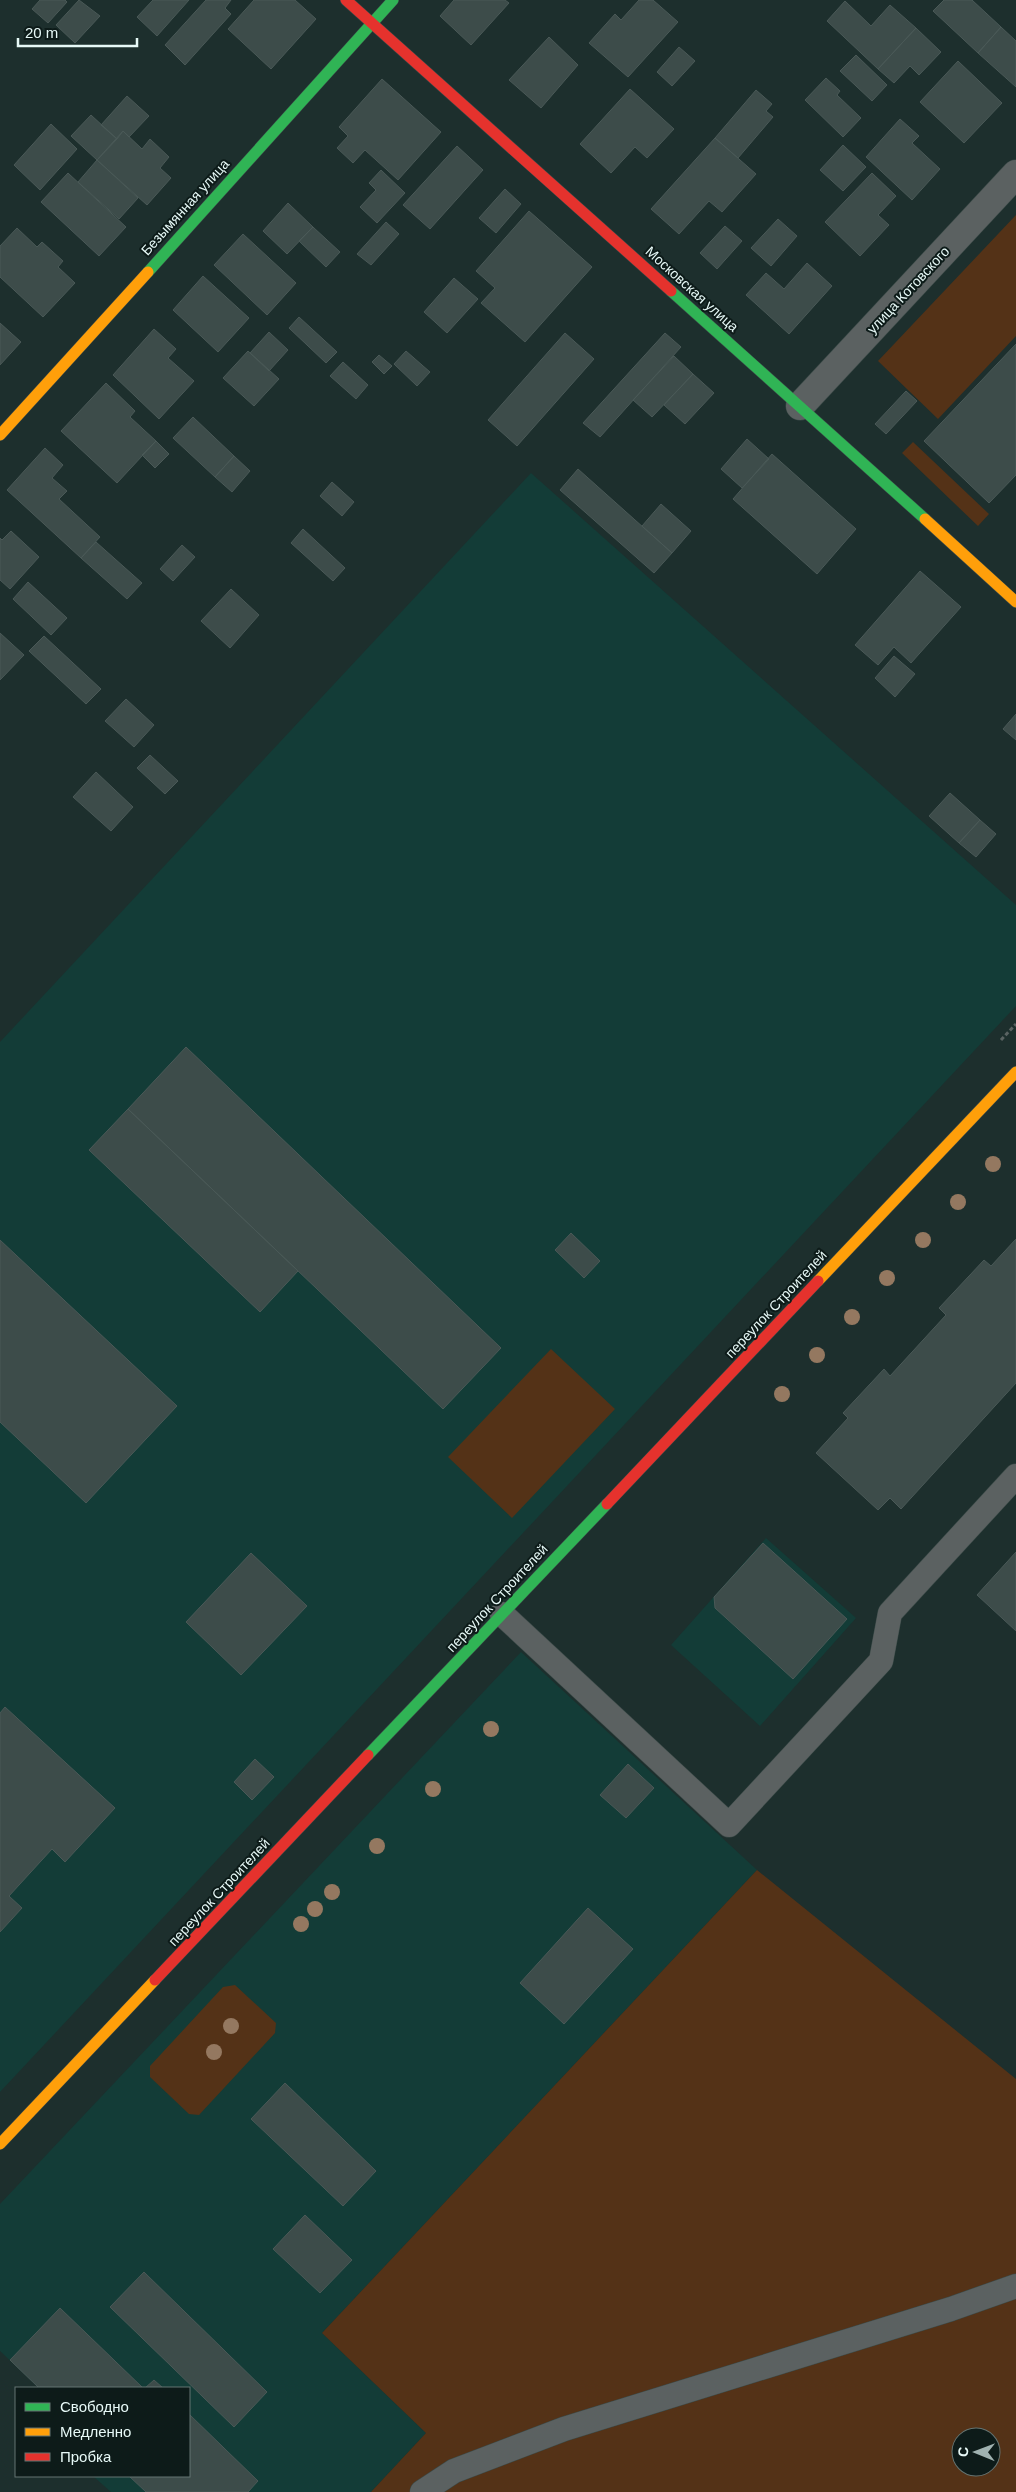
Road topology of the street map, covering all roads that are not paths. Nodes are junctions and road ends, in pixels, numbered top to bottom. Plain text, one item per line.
1 (346, 0) edge
2 (393, 0) edge
3 (371, 24) junction
4 (1016, 174) edge
5 (800, 406) junction
6 (0, 435) edge
7 (1016, 602) edge
8 (1016, 1072) edge
9 (1016, 1476) edge
10 (502, 1614) junction
11 (0, 2144) edge
12 (1016, 2286) edge
13 (422, 2492) edge

1 - 3 street, Московская улица
2 - 3 street, Безымянная улица
3 - 5 street, Московская улица
3 - 6 street, Безымянная улица
4 - 5 street, улица Котовского
5 - 7 street, Московская улица
8 - 10 street, переулок Строителей
9 - 10 lane
10 - 11 street, переулок Строителей
12 - 13 lane

